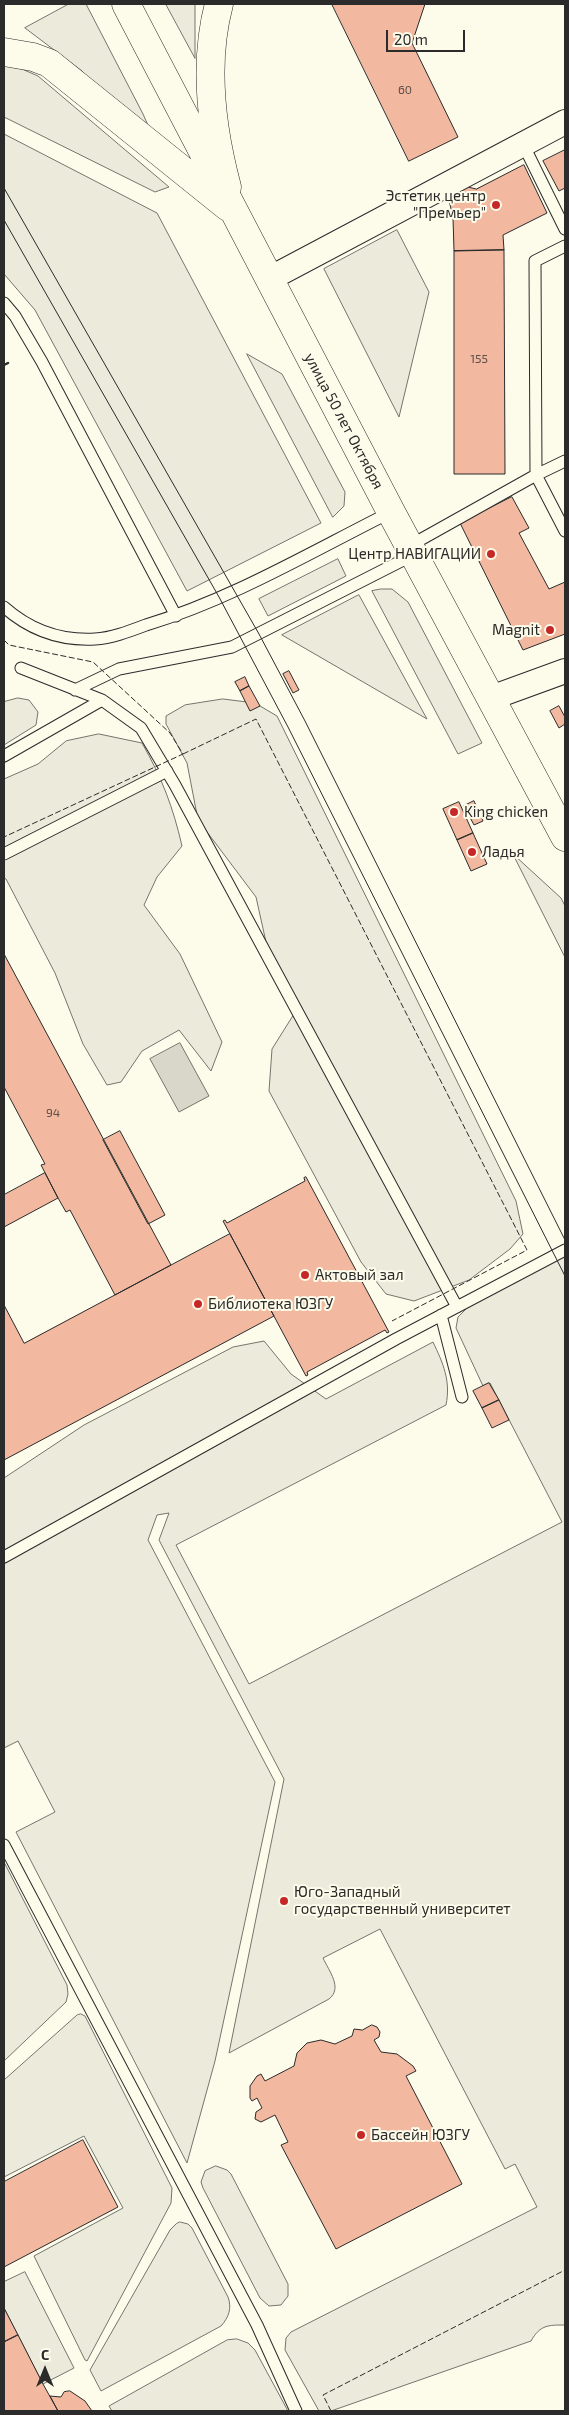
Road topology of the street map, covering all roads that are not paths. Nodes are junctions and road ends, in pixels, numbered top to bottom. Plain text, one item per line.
1 (126, 4) edge
2 (219, 4) edge
3 (4, 52) edge
4 (565, 122) edge
5 (523, 144) junction
6 (234, 212) junction
7 (565, 230) edge
8 (565, 246) edge
9 (269, 279) junction
10 (4, 303) edge
11 (565, 461) edge
12 (536, 475) junction
13 (391, 512) junction
14 (565, 532) edge
15 (413, 550) junction
16 (4, 607) edge
17 (176, 616) junction
18 (21, 668) dead end
19 (565, 671) edge
20 (75, 690) junction
21 (491, 698) junction
22 (102, 700) junction
23 (4, 756) edge
24 (167, 770) junction
25 (565, 837) edge
26 (4, 854) edge
27 (565, 1250) edge
28 (457, 1307) junction
29 (441, 1315) junction
30 (462, 1397) dead end
31 (4, 1557) edge
32 (4, 1845) edge
33 (296, 2411) edge

1 - 6 main road, улица 50 лет Октября
2 - 6 main road
3 - 6 main road
4 - 5 street
5 - 7 lane
5 - 9 street
6 - 9 main road, улица 50 лет Октября
8 - 12 lane
9 - 13 main road, улица 50 лет Октября
10 - 17 lane
11 - 12 lane
12 - 14 lane
12 - 15 lane
13 - 15 main road, улица 50 лет Октября
13 - 17 lane
15 - 20 lane
15 - 21 main road, улица 50 лет Октября
16 - 17 lane
18 - 20 lane
19 - 21 street
20 - 22 lane
21 - 25 main road, улица 50 лет Октября
22 - 23 lane
22 - 24 lane
24 - 26 lane
24 - 28 lane
27 - 28 lane
28 - 29 lane
29 - 30 lane
29 - 31 lane
32 - 33 lane

